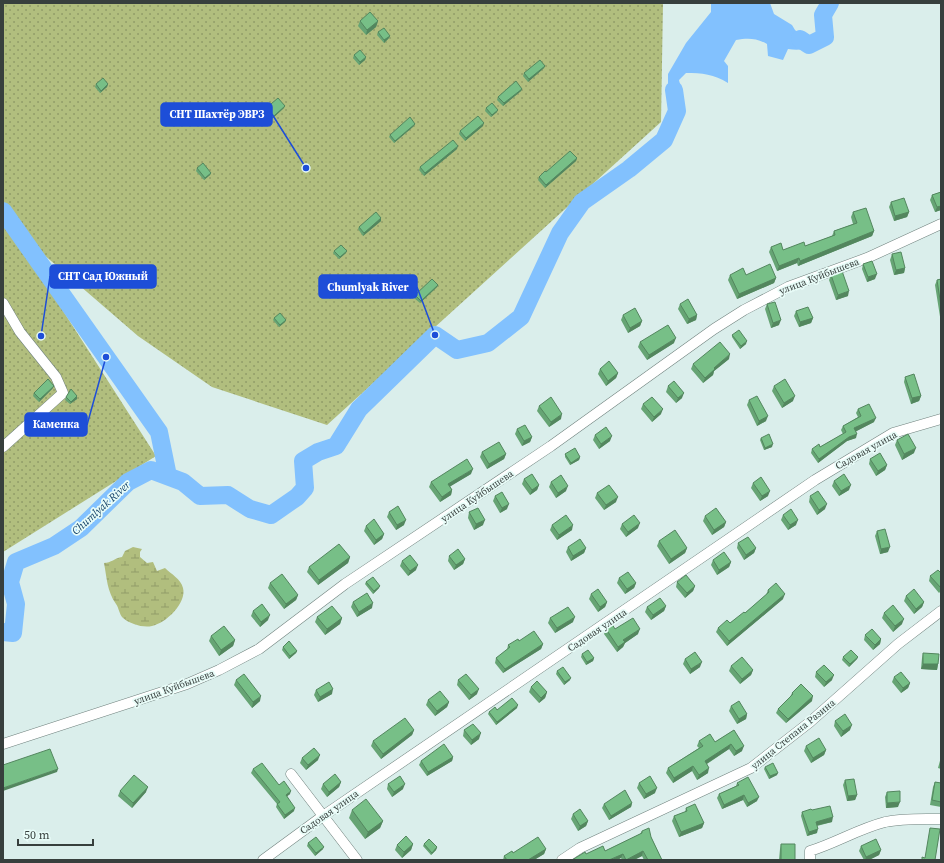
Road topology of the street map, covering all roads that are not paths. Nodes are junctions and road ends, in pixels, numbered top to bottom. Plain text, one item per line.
1 (941, 224) edge
2 (3, 303) edge
3 (941, 419) edge
4 (3, 447) edge
5 (941, 611) edge
6 (3, 744) edge
7 (291, 774) dead end
8 (323, 816) junction
9 (941, 819) edge
10 (262, 860) edge
11 (357, 860) edge
12 (562, 860) edge
13 (810, 860) edge

1 - 6 street, улица Куйбышева
2 - 4 street
3 - 8 street, Садовая улица
5 - 12 street, улица Степана Разина
7 - 8 street
8 - 10 street, Садовая улица
8 - 11 street
9 - 13 street

